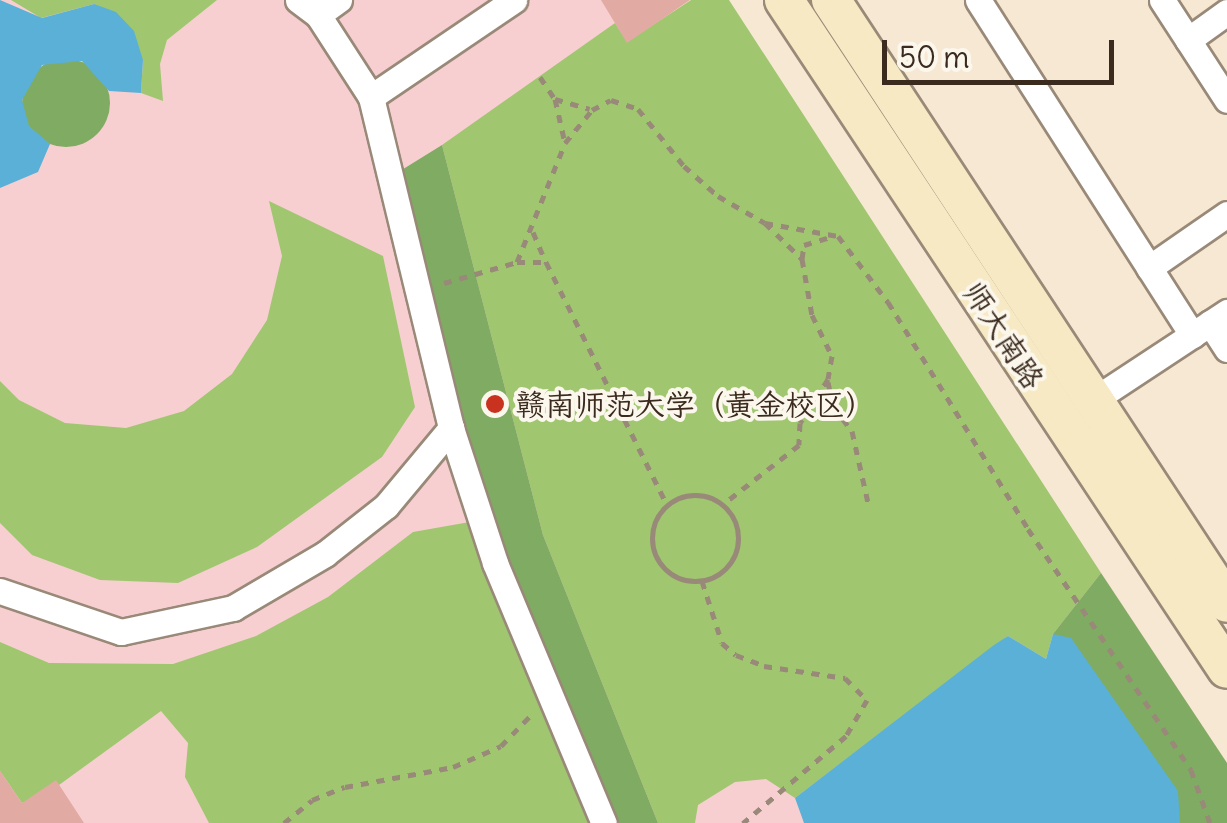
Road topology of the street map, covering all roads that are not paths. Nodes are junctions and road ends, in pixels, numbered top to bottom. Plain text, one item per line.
1 (340, 0) edge
2 (514, 0) edge
3 (784, 0) edge
4 (832, 0) edge
5 (978, 0) edge
6 (1162, 0) edge
7 (308, 8) edge
8 (1227, 12) edge
9 (1188, 40) junction
10 (371, 97) junction
11 (1227, 100) edge
12 (1227, 214) edge
13 (1149, 268) junction
14 (1210, 324) edge
15 (1227, 349) edge
16 (1092, 401) junction
17 (451, 428) junction
18 (0, 590) edge
19 (1227, 604) edge
20 (1227, 668) edge
21 (604, 823) edge

1 - 7 street
2 - 10 street
3 - 20 main road, 师大南路
4 - 16 main road, 师大南路
5 - 13 street
6 - 9 street
7 - 10 street
8 - 9 street
9 - 11 street
10 - 17 street
12 - 13 street
13 - 14 street
14 - 15 street
14 - 16 street
16 - 19 main road, 师大南路
17 - 18 street
17 - 21 street

